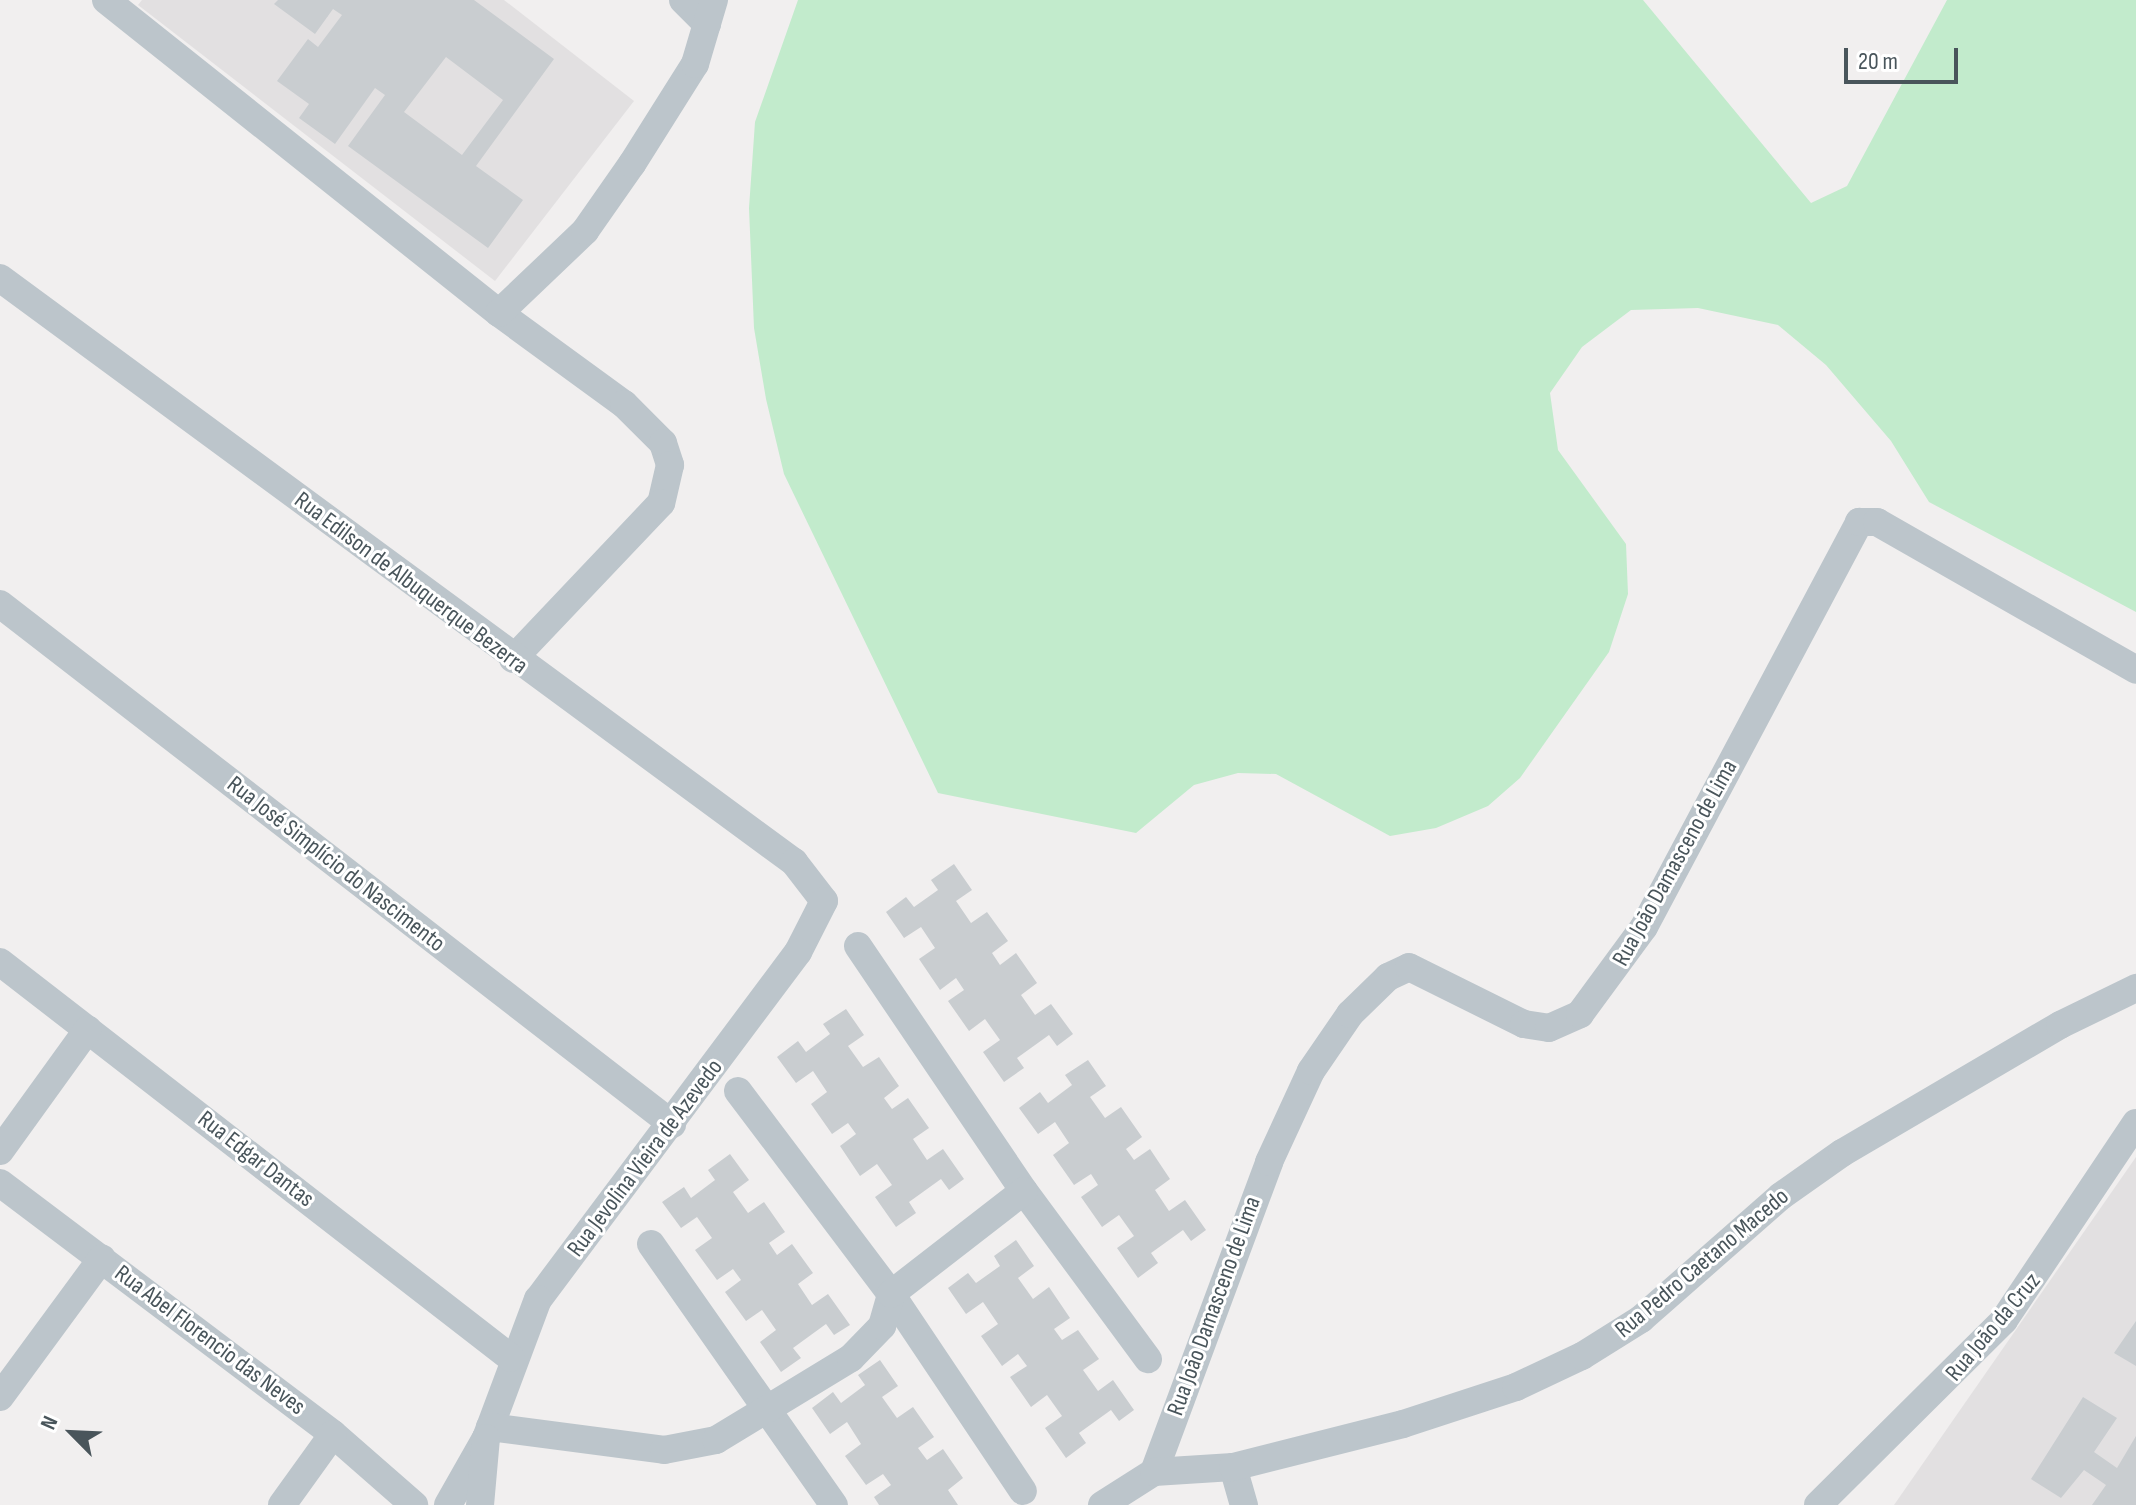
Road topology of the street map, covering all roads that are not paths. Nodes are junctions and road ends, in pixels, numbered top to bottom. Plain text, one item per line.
1 (106, 0) edge
2 (683, 0) edge
3 (710, 12) edge
4 (0, 278) edge
5 (499, 313) junction
6 (0, 604) edge
7 (513, 659) junction
8 (2136, 670) edge
9 (819, 890) joint
10 (858, 946) dead end
11 (0, 962) edge
12 (2136, 988) edge
13 (88, 1029) junction
14 (738, 1091) dead end
15 (2136, 1123) edge
16 (672, 1124) junction
17 (0, 1151) edge
18 (0, 1183) edge
19 (1024, 1191) junction
20 (651, 1244) dead end
21 (102, 1258) junction
22 (891, 1294) junction
23 (511, 1358) junction
24 (1148, 1359) dead end
25 (0, 1397) edge
26 (766, 1412) junction
27 (488, 1432) junction
28 (333, 1434) junction
29 (1233, 1467) junction
30 (1154, 1472) junction
31 (1023, 1491) dead end
32 (282, 1505) edge
33 (414, 1505) edge
34 (448, 1505) edge
35 (480, 1505) edge
36 (834, 1505) edge
37 (1102, 1505) edge
38 (1244, 1505) edge
39 (1818, 1505) edge

1 - 5 street
2 - 3 street
3 - 5 street
4 - 7 street, Rua Edilson de Albuquerque Bezerra
5 - 7 street
6 - 16 street, Rua José Simplício do Nascimento
7 - 9 street, Rua Edilson de Albuquerque Bezerra
8 - 30 street, Rua João Damasceno de Lima
9 - 16 street, Rua Jevolina Vieira de Azevedo
10 - 19 street
11 - 13 street, Rua Edgar Dantas
12 - 29 street, Rua Pedro Caetano Macedo
13 - 17 street
13 - 23 street, Rua Edgar Dantas
14 - 22 street
15 - 39 street, Rua João da Cruz
16 - 23 street, Rua Jevolina Vieira de Azevedo
18 - 21 street, Rua Abel Florencio das Neves
19 - 22 street
19 - 24 street
20 - 26 street
21 - 25 street
21 - 28 street, Rua Abel Florencio das Neves
22 - 26 street
22 - 31 street
23 - 27 street, Rua Jevolina Vieira de Azevedo
26 - 27 street
26 - 36 street
27 - 34 street, Rua Jevolina Vieira de Azevedo
27 - 35 street, Rua Jevolina Vieira de Azevedo
28 - 32 street
28 - 33 street, Rua Abel Florencio das Neves
29 - 30 street, Rua Pedro Caetano Macedo
29 - 38 street
30 - 37 street, Rua Pedro Caetano Macedo

